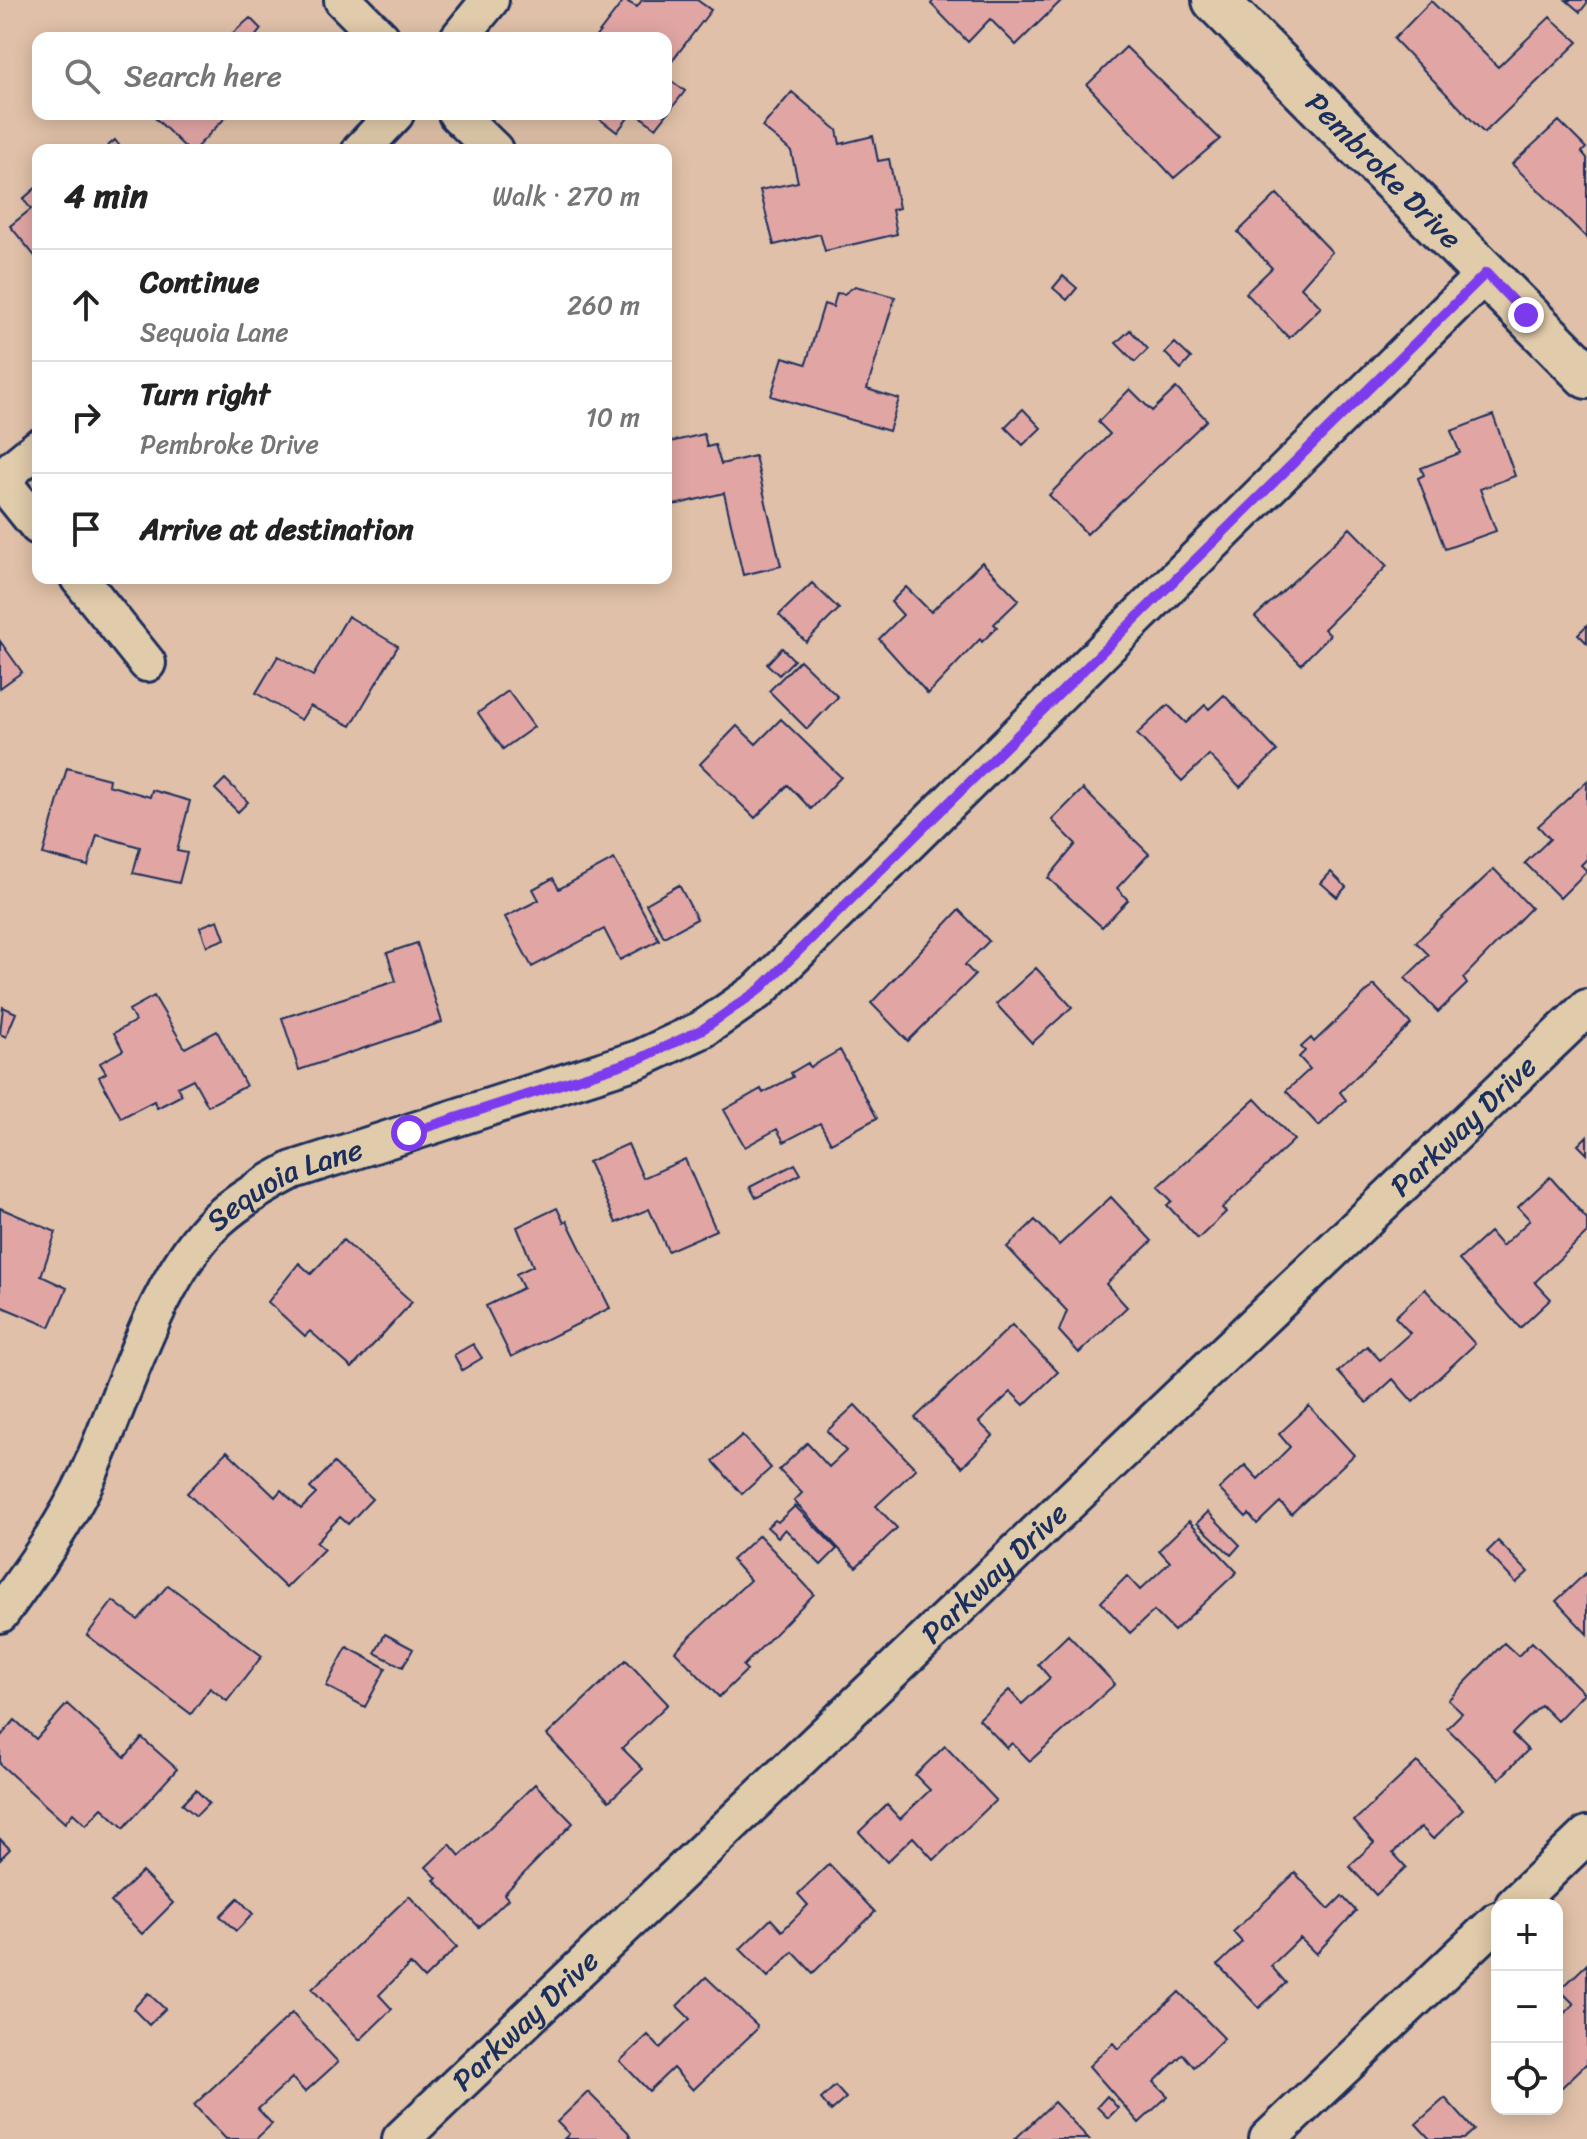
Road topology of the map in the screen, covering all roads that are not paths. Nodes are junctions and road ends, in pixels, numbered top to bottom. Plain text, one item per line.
1 (343, 0) edge
2 (490, 0) edge
3 (1215, 0) edge
4 (375, 32) edge
5 (464, 32) edge
6 (389, 120) edge
7 (463, 120) edge
8 (367, 144) edge
9 (488, 144) edge
10 (1486, 273) junction
11 (1587, 376) edge
12 (32, 453) edge
13 (0, 479) edge
14 (32, 519) edge
15 (84, 584) edge
16 (147, 663) dead end
17 (1587, 1008) edge
18 (0, 1614) edge
19 (1587, 1835) edge
20 (1520, 1899) edge
21 (1491, 1927) edge
22 (401, 2139) edge
23 (1268, 2139) edge

1 - 4 street
2 - 5 street
3 - 10 street, Pembroke Drive
6 - 8 street
7 - 9 street
10 - 11 street, Pembroke Drive
10 - 18 street, Sequoia Lane
12 - 13 street
13 - 14 street
15 - 16 street
17 - 22 street, Parkway Drive
19 - 20 street
21 - 23 street

